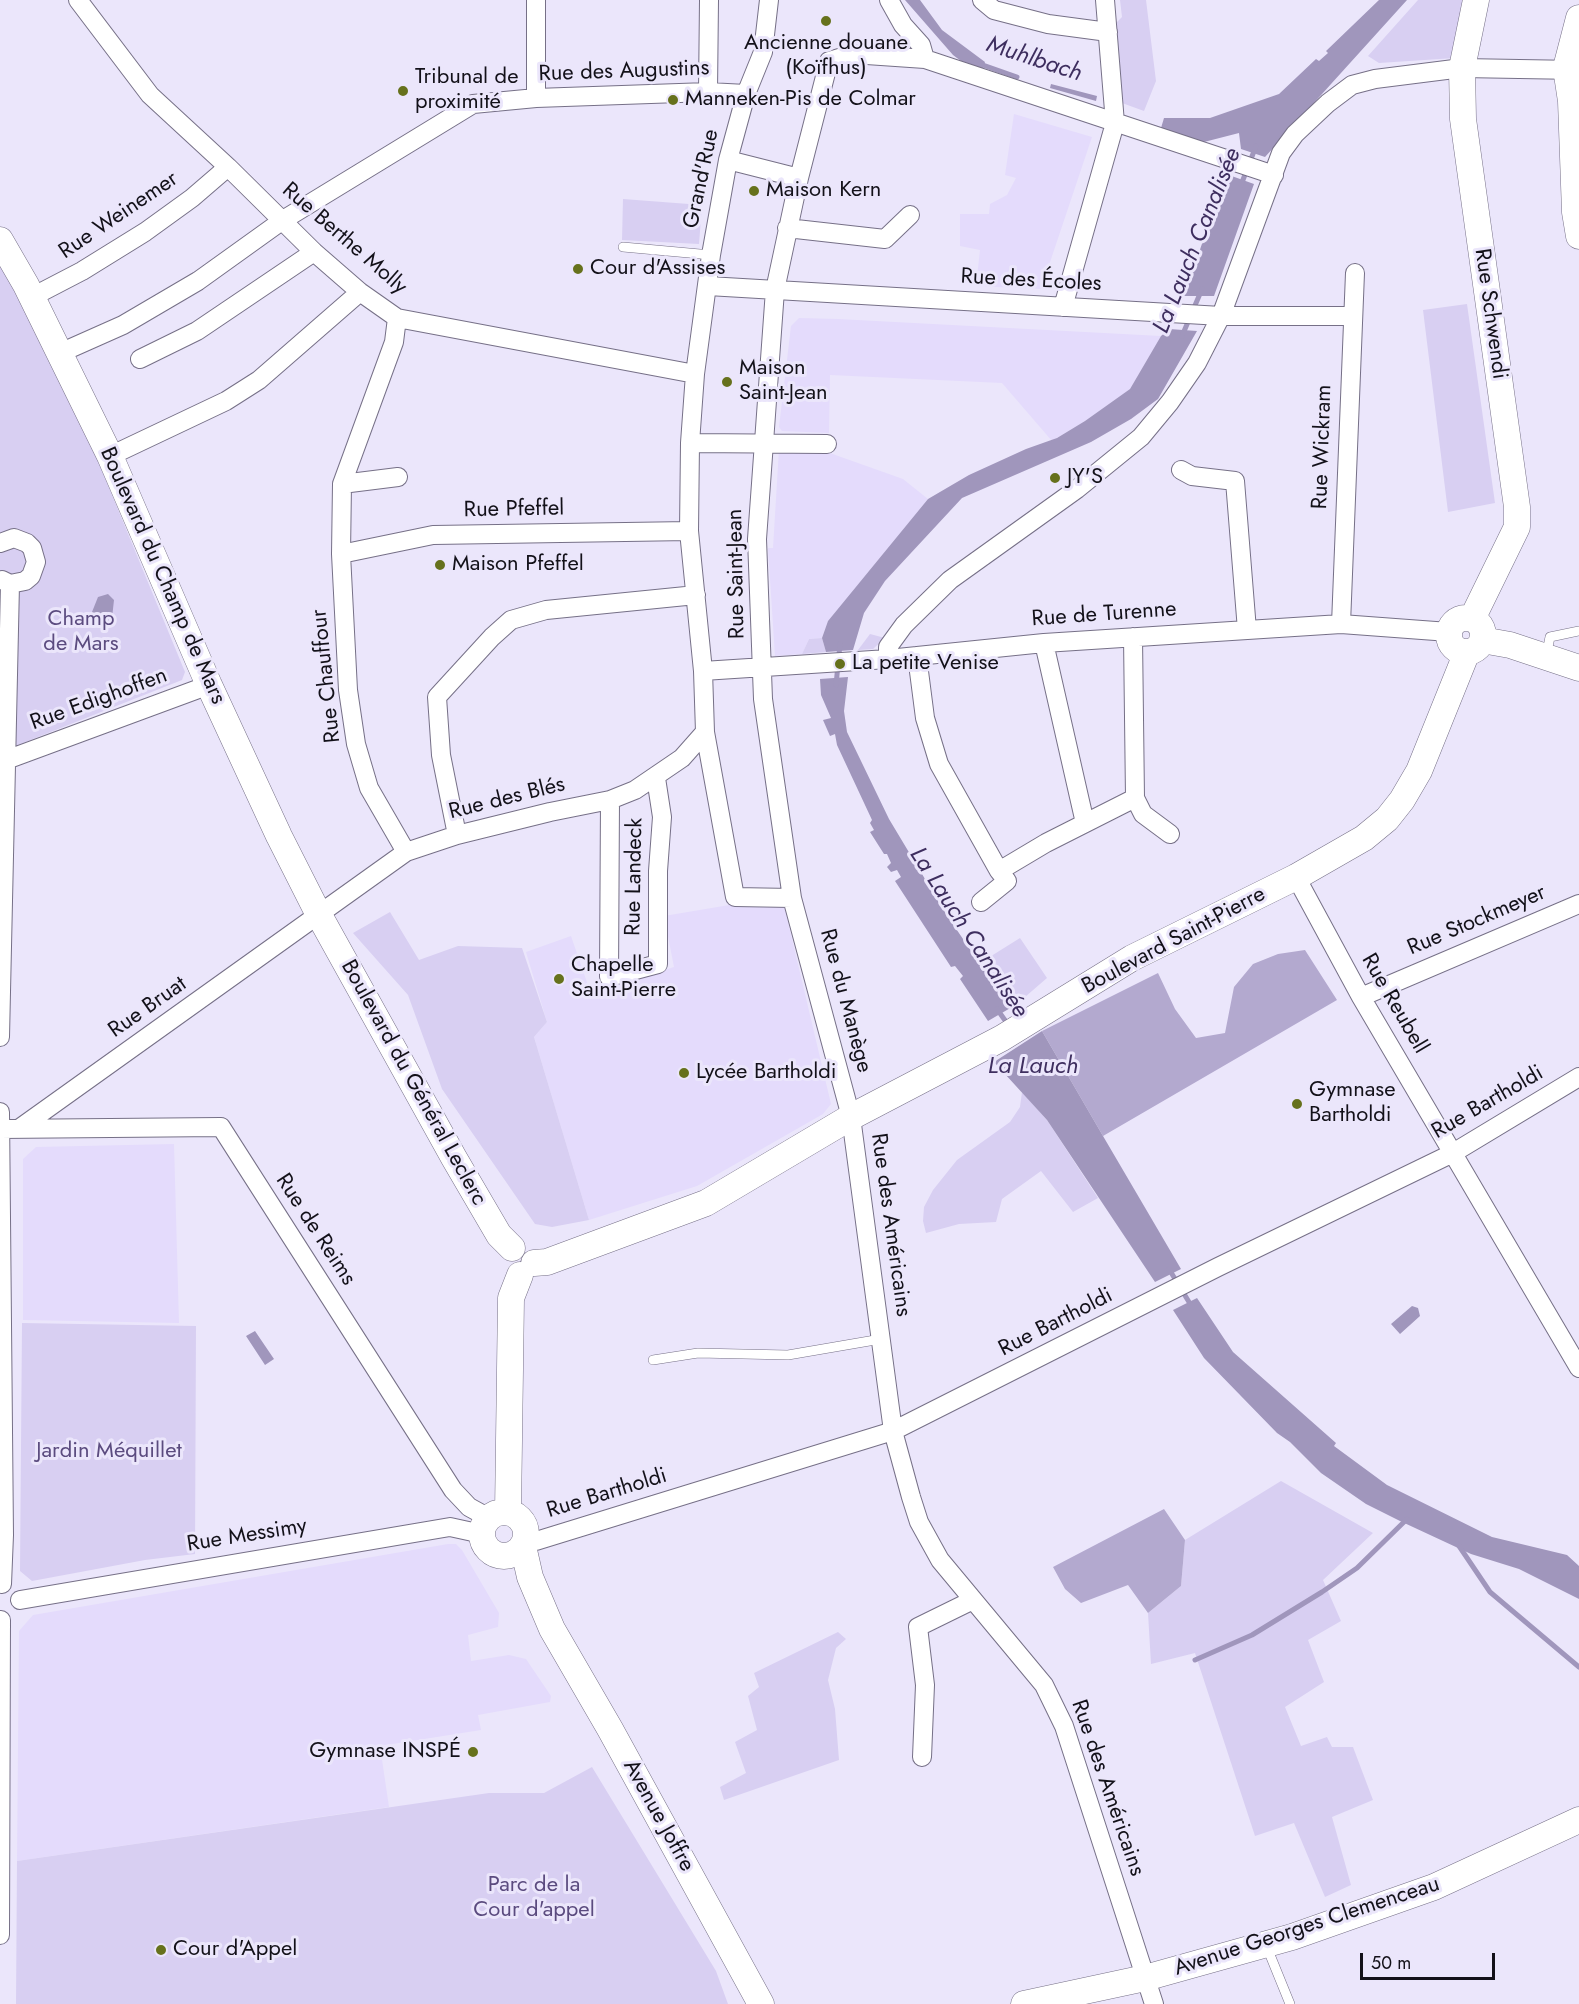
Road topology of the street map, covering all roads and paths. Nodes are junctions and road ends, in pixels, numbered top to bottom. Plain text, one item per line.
1 (78, 0) edge
2 (536, 0) edge
3 (709, 0) edge
4 (770, 0) edge
5 (889, 0) edge
6 (982, 0) edge
7 (1105, 0) edge
8 (1476, 0) edge
9 (1579, 18) edge
10 (1108, 32) junction
11 (926, 59) junction
12 (1462, 68) junction
13 (1572, 69) edge
14 (708, 92) junction
15 (746, 94) junction
16 (536, 98) junction
17 (1115, 123) junction
18 (728, 160) junction
19 (228, 167) junction
20 (1269, 173) junction
21 (799, 178) junction
22 (910, 215) dead end
23 (284, 220) junction
24 (787, 228) junction
25 (1579, 236) edge
26 (0, 240) edge
27 (623, 247) dead end
28 (314, 252) junction
29 (711, 255) junction
30 (1355, 273) dead end
31 (708, 286) junction
32 (775, 290) junction
33 (360, 292) junction
34 (32, 297) junction
35 (1063, 307) junction
36 (1215, 315) junction
37 (1352, 316) junction
38 (398, 318) junction
39 (60, 353) junction
40 (140, 359) dead end
41 (695, 374) junction
42 (766, 442) junction
43 (690, 443) junction
44 (827, 444) dead end
45 (110, 456) junction
46 (1181, 470) dead end
47 (398, 477) dead end
48 (342, 484) junction
49 (689, 531) junction
50 (0, 543) edge
51 (341, 554) junction
52 (5, 581) edge
53 (696, 595) junction
54 (1341, 624) junction
55 (1247, 630) junction
56 (1579, 631) edge
57 (1449, 632) joint
58 (1133, 637) junction
59 (1474, 637) junction
60 (1044, 643) junction
61 (1548, 647) dead end
62 (917, 656) junction
63 (879, 660) junction
64 (1579, 668) edge
65 (763, 669) junction
66 (703, 671) junction
67 (209, 685) junction
68 (705, 732) junction
69 (6, 760) junction
70 (656, 778) junction
71 (1135, 798) junction
72 (610, 800) junction
73 (1085, 823) junction
74 (1170, 834) dead end
75 (457, 835) junction
76 (406, 852) junction
77 (999, 871) junction
78 (1296, 877) junction
79 (792, 898) junction
80 (981, 902) dead end
81 (1579, 904) edge
82 (319, 915) junction
83 (1361, 997) junction
84 (0, 1037) edge
85 (1579, 1077) edge
86 (851, 1118) junction
87 (0, 1123) edge
88 (20, 1128) junction
89 (1454, 1153) junction
90 (527, 1269) junction
91 (881, 1339) junction
92 (653, 1360) dead end
93 (1579, 1368) edge
94 (893, 1431) junction
95 (494, 1529) junction
96 (525, 1542) junction
97 (1, 1584) edge
98 (20, 1600) junction
99 (973, 1600) junction
100 (1, 1620) edge
101 (552, 1629) junction
102 (922, 1757) dead end
103 (1579, 1820) edge
104 (0, 1935) edge
105 (1265, 1944) junction
106 (1145, 1978) junction
107 (761, 2004) edge
108 (1024, 2004) edge
109 (1154, 2004) edge
110 (1290, 2004) edge

1 - 19 street, Rue Berthe Molly
2 - 16 street
3 - 14 street
4 - 15 street, Grand'Rue
5 - 11 street
6 - 10 street
7 - 10 street
8 - 12 street, Rue Schwendi
9 - 13 street
10 - 17 street
11 - 17 street
11 - 21 street, Rue Saint-Jean
12 - 13 street
12 - 20 street
12 - 59 street, Rue Schwendi
13 - 25 street
14 - 15 street, Rue des Augustins
14 - 16 street, Rue des Augustins
15 - 18 street, Grand'Rue
16 - 23 street, Rue des Augustins
17 - 20 street
17 - 35 street
18 - 21 street
18 - 29 street, Grand'Rue
19 - 23 street, Rue Berthe Molly
19 - 34 street, Rue Weinemer
20 - 36 street
21 - 24 street, Rue Saint-Jean
22 - 24 street
23 - 28 street, Rue Berthe Molly
23 - 39 street, Rue des Augustins
24 - 32 street, Rue Saint-Jean
26 - 34 street, Boulevard du Champ de Mars
27 - 29 lane
28 - 33 street, Rue Berthe Molly
28 - 40 street
29 - 31 street, Grand'Rue
30 - 37 street, Rue Wickram
31 - 32 street, Rue des Écoles
31 - 41 street, Grand'Rue
32 - 35 street, Rue des Écoles
32 - 42 street, Rue Saint-Jean
33 - 38 street, Rue Berthe Molly
33 - 45 street
34 - 39 street, Boulevard du Champ de Mars
35 - 36 street, Rue des Écoles
36 - 37 street, Rue des Écoles
36 - 63 street
37 - 54 street, Rue Wickram
38 - 41 street, Rue Berthe Molly
38 - 48 street, Rue Chauffour
39 - 45 street, Boulevard du Champ de Mars
41 - 43 street, Grand'Rue
42 - 43 street
42 - 44 street
42 - 65 street, Rue Saint-Jean
43 - 49 street, Grand'Rue
45 - 67 street, Boulevard du Champ de Mars
46 - 55 street
47 - 48 street
48 - 51 street, Rue Chauffour
49 - 51 street, Rue Pfeffel
49 - 53 street, Grand'Rue
50 - 52 street
51 - 76 street, Rue Chauffour
52 - 69 street
53 - 66 street, Grand'Rue
53 - 75 street
54 - 55 street, Rue de Turenne
54 - 57 street, Rue de Turenne
55 - 58 street, Rue de Turenne
56 - 61 lane
57 - 59 street
58 - 60 street, Rue de Turenne
58 - 71 street
59 - 64 street
59 - 78 street, Boulevard Saint-Pierre
60 - 62 street, Rue de Turenne
60 - 73 street
62 - 63 street, Rue de Turenne
62 - 77 street
63 - 65 street, Rue de Turenne
65 - 66 street, Rue de Turenne
65 - 79 street, Rue Saint-Jean
66 - 68 street, Grand'Rue
67 - 69 street, Rue Edighoffen
67 - 82 street, Boulevard du Champ de Mars
68 - 70 street, Rue des Blés
68 - 79 street, Grand'Rue
69 - 84 street
70 - 72 street, Rue des Blés
70 - 72 street, Rue Landeck
71 - 73 street
71 - 74 street
72 - 75 street, Rue des Blés
73 - 77 street
75 - 76 street, Rue des Blés
76 - 82 street, Rue des Blés
77 - 80 street
78 - 83 street, Rue Reubell
78 - 86 street, Boulevard Saint-Pierre
79 - 86 street, Rue du Manège
81 - 83 street, Rue Stockmeyer
82 - 88 street, Rue Bruat
82 - 90 street, Boulevard du Général Leclerc
83 - 89 street, Rue Reubell
85 - 89 street, Rue Bartholdi
86 - 90 street, Boulevard Saint-Pierre
86 - 91 street, Rue des Américains
87 - 88 street
87 - 97 street
88 - 95 street, Rue de Reims
89 - 93 street, Rue Reubell
89 - 94 street, Rue Bartholdi
90 - 95 street
91 - 92 lane, Rue des Américains
91 - 94 street, Rue des Américains
94 - 96 street, Rue Bartholdi
94 - 99 street, Rue des Américains
95 - 96 street
95 - 96 street, Avenue Joffre
95 - 98 street, Rue Messimy
95 - 101 street, Avenue Joffre
96 - 101 street, Avenue Joffre
97 - 98 street
98 - 100 street
99 - 102 street
99 - 106 street, Rue des Américains
100 - 104 street
101 - 107 street, Avenue Joffre
103 - 105 street, Avenue Georges Clemenceau
105 - 106 street, Avenue Georges Clemenceau
105 - 110 lane
106 - 108 street, Avenue Georges Clemenceau
106 - 109 street, Rue des Américains

